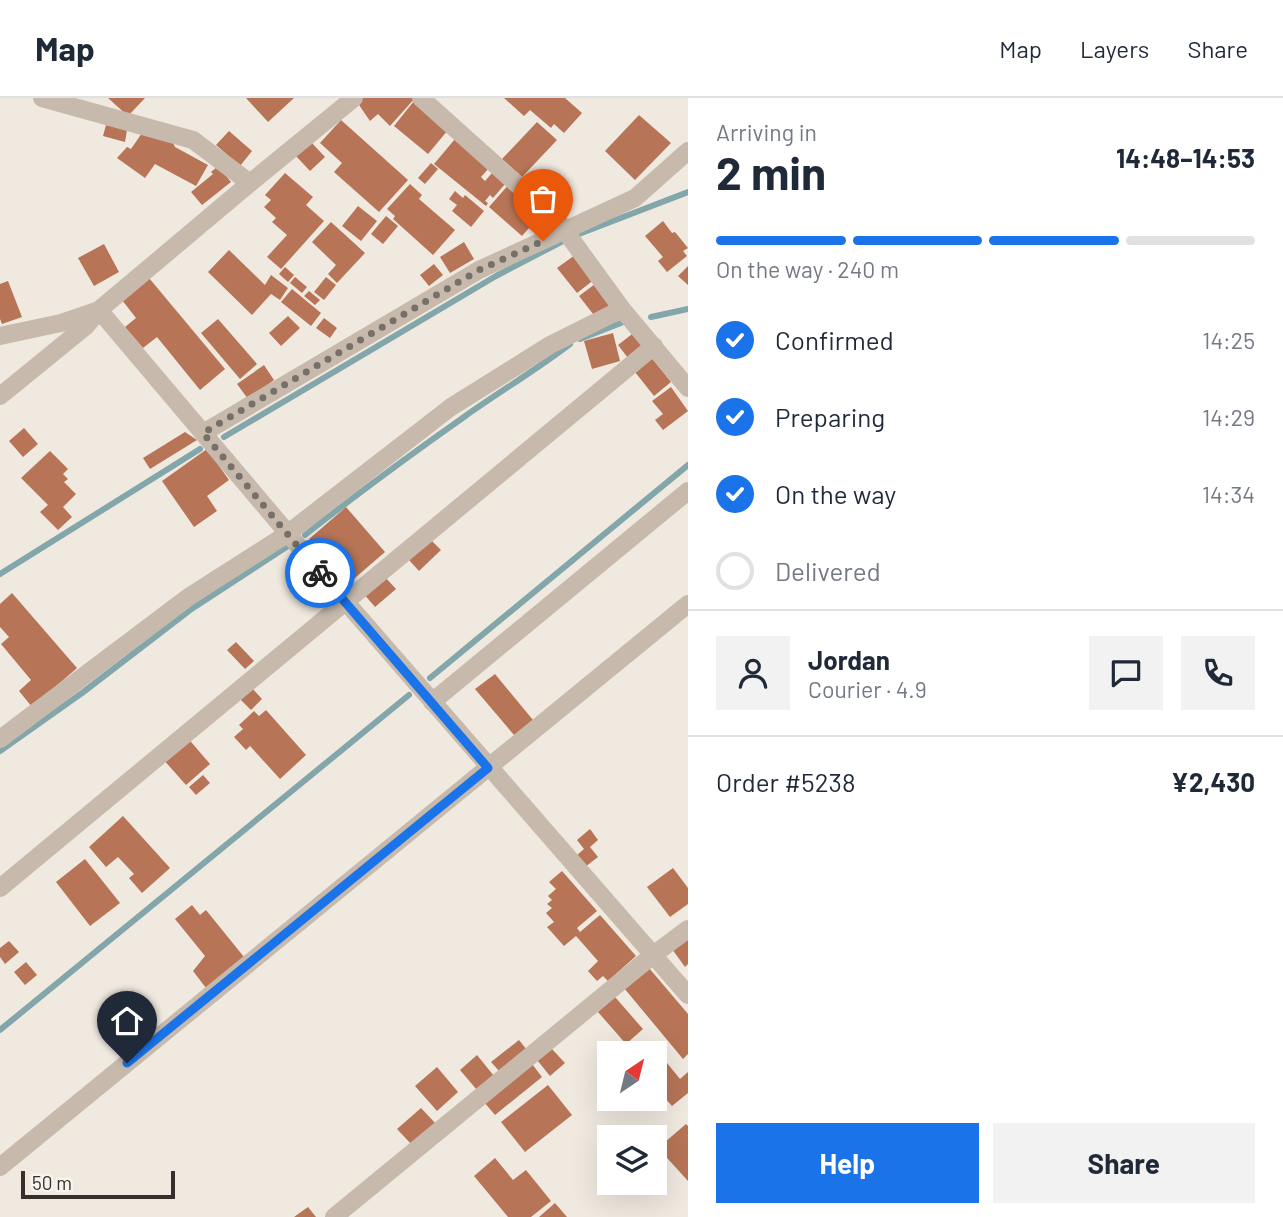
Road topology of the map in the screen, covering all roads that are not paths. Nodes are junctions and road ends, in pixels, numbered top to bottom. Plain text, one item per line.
1 (42, 98) edge
2 (354, 98) edge
3 (421, 98) edge
4 (688, 151) edge
5 (250, 183) junction
6 (565, 231) junction
7 (622, 309) junction
8 (99, 310) junction
9 (0, 336) edge
10 (654, 346) junction
11 (688, 388) edge
12 (0, 396) edge
13 (203, 433) junction
14 (688, 491) edge
15 (288, 534) junction
16 (345, 601) junction
17 (688, 604) edge
18 (432, 702) junction
19 (0, 739) edge
20 (488, 768) junction
21 (0, 888) edge
22 (688, 929) edge
23 (653, 955) junction
24 (688, 995) edge
25 (0, 1167) edge
26 (334, 1217) edge

1 - 5 street
2 - 5 street
3 - 6 street
4 - 6 street
5 - 8 street
6 - 7 street
6 - 13 street
7 - 10 street
7 - 15 street
8 - 9 street
8 - 12 street
8 - 13 street
10 - 11 street
10 - 16 street
13 - 15 street
14 - 18 street
15 - 16 street
15 - 19 street
16 - 18 street
16 - 21 street
17 - 20 street
18 - 20 street
20 - 23 street
20 - 25 street
22 - 23 street
23 - 24 street
23 - 26 street

